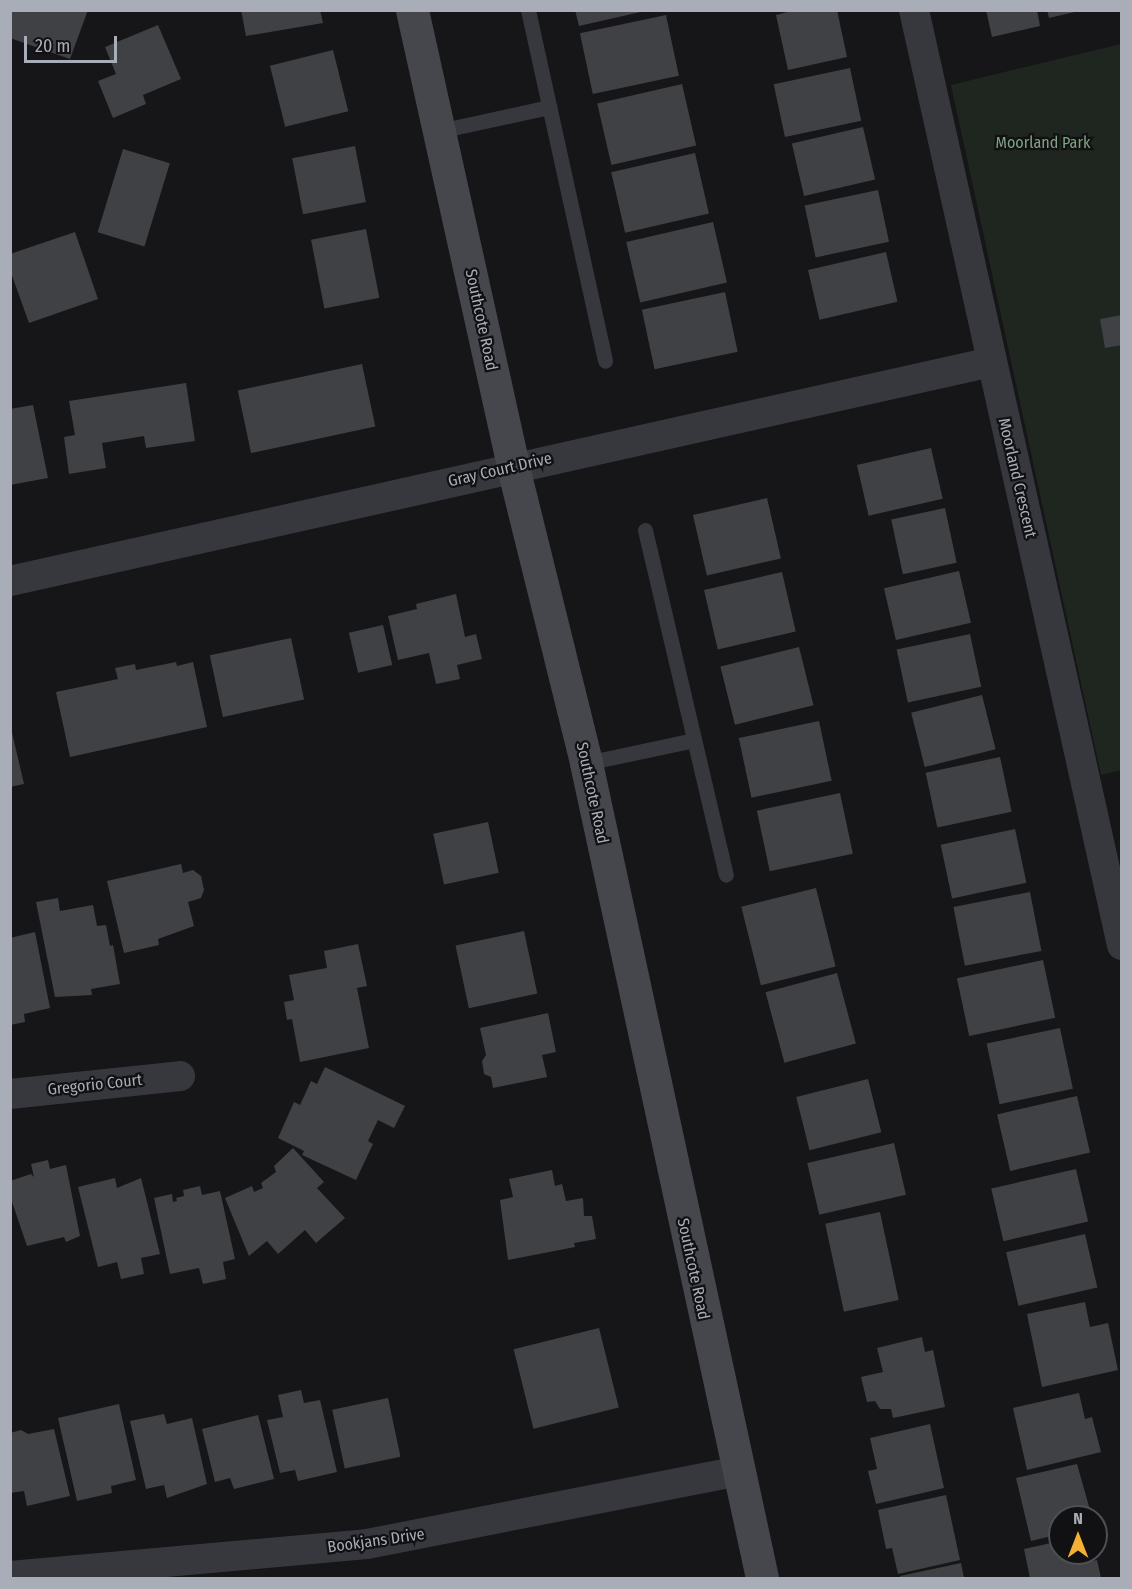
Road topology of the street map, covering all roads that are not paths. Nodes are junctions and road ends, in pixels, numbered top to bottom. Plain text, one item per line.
1 (412, 10) edge
2 (528, 10) edge
3 (914, 10) edge
4 (549, 107) junction
5 (439, 131) junction
6 (605, 361) dead end
7 (991, 362) junction
8 (513, 467) junction
9 (645, 530) dead end
10 (10, 581) edge
11 (694, 741) junction
12 (586, 763) junction
13 (726, 875) dead end
14 (1122, 945) edge
15 (180, 1076) dead end
16 (10, 1095) edge
17 (738, 1471) junction
18 (10, 1576) edge
19 (762, 1578) edge

1 - 5 main road, Southcote Road
2 - 4 lane
3 - 7 street, Moorland Crescent
4 - 5 lane
4 - 6 lane
5 - 8 main road, Southcote Road
7 - 8 street, Gray Court Drive
7 - 14 street, Moorland Crescent
8 - 10 street, Gray Court Drive
8 - 12 main road, Southcote Road
9 - 11 lane
11 - 12 lane
11 - 13 lane
12 - 17 main road, Southcote Road
15 - 16 street, Gregorio Court
17 - 18 street, Bookjans Drive
17 - 19 main road, Southcote Road

